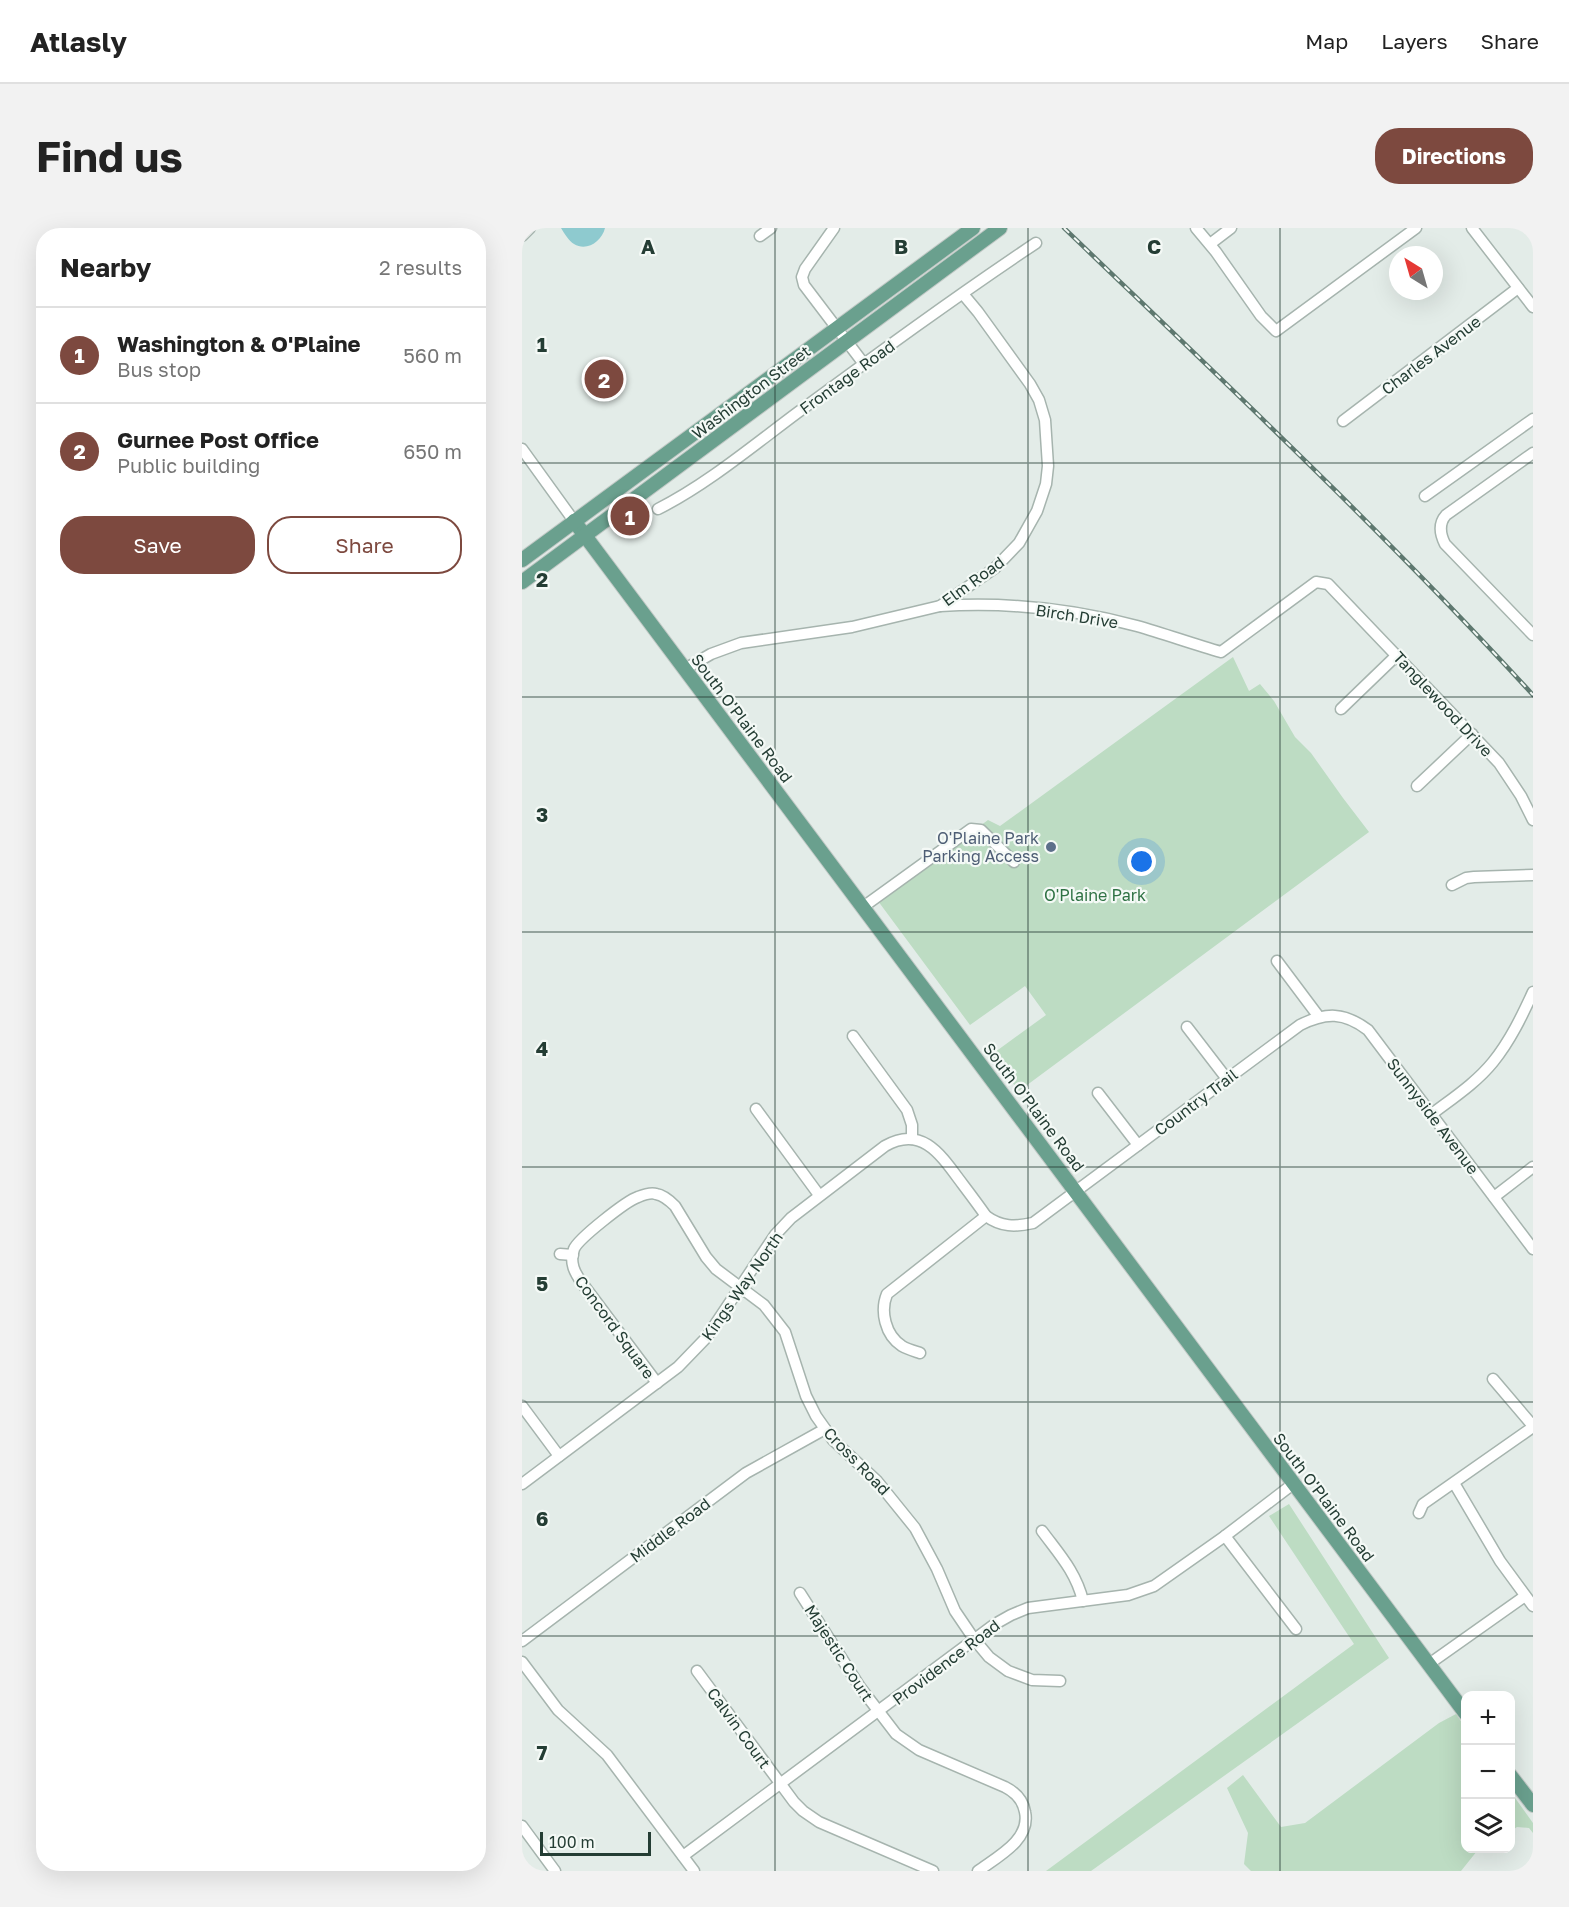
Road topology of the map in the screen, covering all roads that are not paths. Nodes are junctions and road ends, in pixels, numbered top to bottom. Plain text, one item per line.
1 (530, 228) edge
2 (771, 228) edge
3 (834, 228) edge
4 (973, 228) edge
5 (1000, 228) edge
6 (1196, 228) edge
7 (1231, 228) edge
8 (1416, 228) edge
9 (1472, 228) edge
10 (522, 236) edge
11 (760, 236) dead end
12 (1036, 243) dead end
13 (1210, 244) junction
14 (1518, 288) junction
15 (963, 294) junction
16 (1533, 307) edge
17 (837, 328) junction
18 (847, 341) junction
19 (864, 364) junction
20 (1533, 418) edge
21 (1343, 421) dead end
22 (522, 449) edge
23 (1533, 453) edge
24 (1425, 496) dead end
25 (658, 510) dead end
26 (574, 521) junction
27 (585, 536) junction
28 (522, 560) edge
29 (522, 582) edge
30 (940, 606) junction
31 (1533, 635) edge
32 (1209, 649) joint
33 (1397, 655) junction
34 (685, 669) junction
35 (1341, 709) dead end
36 (1472, 734) junction
37 (1417, 786) dead end
38 (1533, 820) edge
39 (1014, 862) dead end
40 (1533, 875) edge
41 (1452, 885) dead end
42 (863, 907) junction
43 (1277, 961) dead end
44 (1532, 998) edge
45 (1318, 1017) junction
46 (1187, 1027) dead end
47 (853, 1036) dead end
48 (1227, 1079) junction
49 (1098, 1094) dead end
50 (756, 1109) dead end
51 (1432, 1114) junction
52 (912, 1139) junction
53 (1138, 1145) junction
54 (1533, 1167) edge
55 (658, 1182) dead end
56 (1076, 1191) junction
57 (655, 1193) junction
58 (819, 1195) junction
59 (1494, 1197) junction
60 (986, 1216) junction
61 (1531, 1247) edge
62 (560, 1254) dead end
63 (573, 1255) junction
64 (740, 1287) junction
65 (920, 1353) dead end
66 (1493, 1379) dead end
67 (657, 1383) junction
68 (522, 1406) edge
69 (1533, 1427) edge
70 (825, 1429) junction
71 (560, 1456) junction
72 (1454, 1483) junction
73 (522, 1484) edge
74 (1293, 1484) junction
75 (1419, 1513) dead end
76 (1042, 1530) dead end
77 (1225, 1536) junction
78 (800, 1593) dead end
79 (1525, 1596) junction
80 (1083, 1601) junction
81 (1533, 1605) edge
82 (1296, 1629) dead end
83 (974, 1639) junction
84 (522, 1641) edge
85 (522, 1662) edge
86 (1429, 1664) junction
87 (697, 1671) dead end
88 (1059, 1681) dead end
89 (1461, 1707) edge
90 (878, 1712) junction
91 (1515, 1781) edge
92 (781, 1785) junction
93 (1533, 1805) edge
94 (522, 1826) edge
95 (683, 1856) junction
96 (555, 1871) edge
97 (694, 1871) edge
98 (933, 1871) edge
99 (978, 1871) edge

1 - 10 street
2 - 11 street
3 - 17 street
4 - 17 main road, Washington Street
5 - 18 main road, Washington Street
6 - 13 street
7 - 13 street
8 - 13 street
9 - 14 street
12 - 15 street, Frontage Road
14 - 16 street
14 - 21 street, Charles Avenue
15 - 19 street, Frontage Road
15 - 30 street, Elm Road
17 - 18 street
17 - 26 main road, Washington Street
18 - 19 street
18 - 27 main road, Washington Street
19 - 25 street, Frontage Road
20 - 24 street
22 - 26 street
23 - 31 street
26 - 27 main road, South O'Plaine Road
26 - 28 main road, Washington Street
27 - 29 main road, Washington Street
27 - 34 main road, South O'Plaine Road
30 - 32 street, Birch Drive
30 - 34 street, Elm Road
32 - 33 street, Tanglewood Drive
33 - 35 street
33 - 36 street, Tanglewood Drive
34 - 42 main road, South O'Plaine Road
36 - 37 street
36 - 38 street, Tanglewood Drive
39 - 42 street
40 - 41 street
42 - 56 main road, South O'Plaine Road
43 - 45 street
44 - 51 street
45 - 48 street, Country Trail
45 - 51 street, Sunnyside Avenue
46 - 48 street
47 - 52 street
48 - 53 street, Country Trail
49 - 53 street
50 - 58 street
51 - 59 street, Sunnyside Avenue
52 - 58 street, Kings Way North
52 - 60 street
53 - 56 street, Country Trail
54 - 59 street
55 - 57 street
56 - 60 street
56 - 74 main road, South O'Plaine Road
57 - 63 street, Concord Square
57 - 64 street
58 - 64 street, Kings Way North
59 - 61 street, Sunnyside Avenue
60 - 65 street
62 - 63 street
63 - 67 street, Concord Square
64 - 67 street, Kings Way North
64 - 70 street, Cross Road
66 - 69 street
67 - 71 street, Kings Way North
68 - 71 street
69 - 72 street
70 - 83 street, Cross Road
70 - 84 street, Middle Road
71 - 73 street, Kings Way North
72 - 75 street
72 - 79 street
74 - 77 street, Providence Road
74 - 86 main road, South O'Plaine Road
76 - 80 street
77 - 80 street, Providence Road
77 - 82 street
78 - 90 street, Majestic Court
79 - 81 street
79 - 86 street
80 - 83 street, Providence Road
83 - 88 street, Cross Road
83 - 90 street, Providence Road
85 - 95 street
86 - 89 main road, South O'Plaine Road
87 - 92 street, Calvin Court
90 - 92 street, Providence Road
90 - 99 street, Majestic Court
91 - 93 main road
92 - 95 street, Providence Road
92 - 98 street, Calvin Court
94 - 96 street
95 - 97 street

